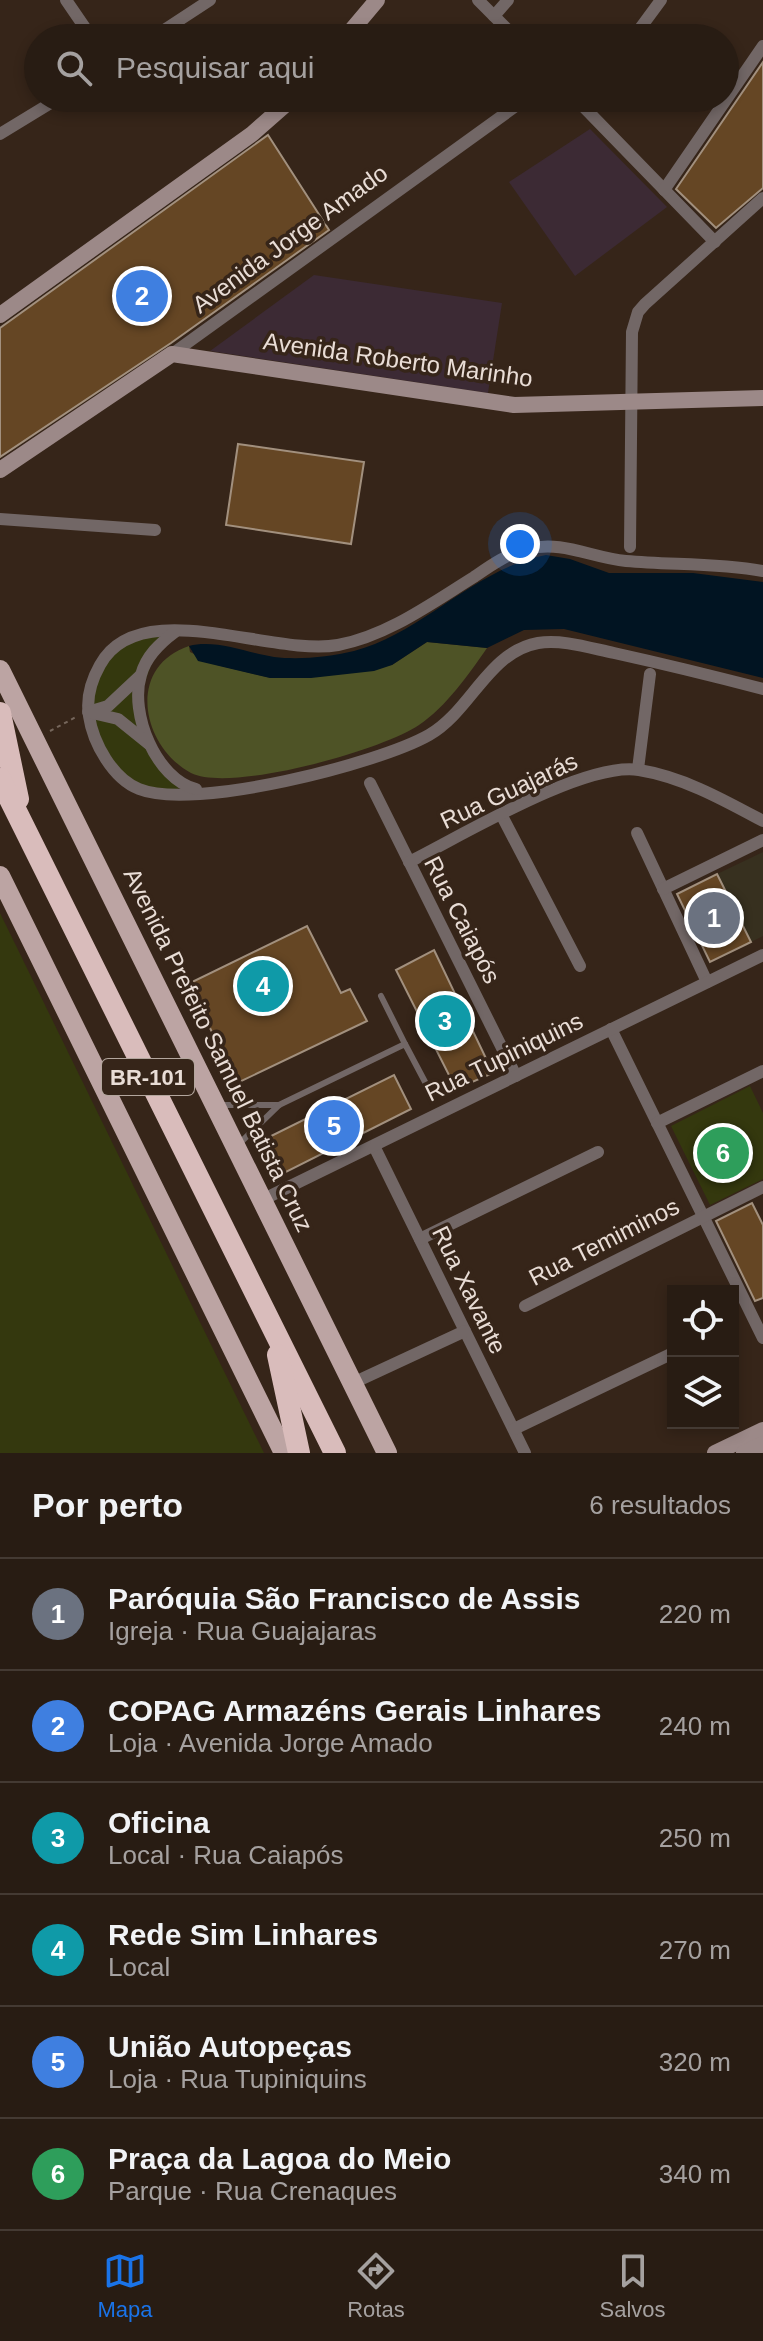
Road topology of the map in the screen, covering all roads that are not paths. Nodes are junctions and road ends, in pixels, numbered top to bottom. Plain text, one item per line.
1 (66, 0) edge
2 (377, 0) edge
3 (478, 0) edge
4 (508, 0) edge
5 (661, 0) edge
6 (207, 1) edge
7 (494, 16) junction
8 (82, 24) edge
9 (173, 24) edge
10 (357, 24) edge
11 (502, 24) edge
12 (643, 24) edge
13 (762, 50) edge
14 (739, 83) edge
15 (36, 112) edge
16 (277, 112) edge
17 (508, 112) edge
18 (593, 112) edge
19 (719, 112) edge
20 (0, 134) edge
21 (664, 190) junction
22 (763, 198) edge
23 (715, 242) junction
24 (0, 315) edge
25 (172, 354) junction
26 (763, 398) edge
27 (629, 400) junction
28 (0, 470) edge
29 (0, 519) edge
30 (155, 530) dead end
31 (630, 547) dead end
32 (763, 571) edge
33 (175, 631) junction
34 (0, 670) edge
35 (650, 674) dead end
36 (140, 676) junction
37 (763, 689) edge
38 (88, 712) junction
39 (0, 713) edge
40 (155, 751) junction
41 (638, 769) junction
42 (0, 779) edge
43 (370, 783) dead end
44 (207, 791) junction
45 (502, 816) junction
46 (763, 821) edge
47 (25, 832) junction
48 (637, 833) dead end
49 (763, 840) edge
50 (409, 862) junction
51 (0, 876) edge
52 (663, 889) junction
53 (763, 955) edge
54 (580, 966) dead end
55 (707, 982) junction
56 (381, 996) dead end
57 (611, 1029) junction
58 (405, 1044) junction
59 (516, 1076) junction
60 (761, 1077) edge
61 (433, 1097) dead end
62 (217, 1105) junction
63 (279, 1105) junction
64 (657, 1123) junction
65 (237, 1145) junction
66 (374, 1146) junction
67 (598, 1152) dead end
68 (763, 1187) edge
69 (264, 1199) junction
70 (703, 1216) junction
71 (420, 1239) junction
72 (525, 1306) dead end
73 (763, 1307) edge
74 (750, 1312) junction
75 (270, 1323) junction
76 (465, 1331) junction
77 (763, 1338) edge
78 (667, 1356) edge
79 (353, 1383) junction
80 (514, 1429) junction
81 (763, 1430) edge
82 (763, 1444) edge
83 (284, 1453) edge
84 (299, 1453) edge
85 (335, 1453) edge
86 (387, 1453) edge
87 (525, 1453) edge
88 (715, 1453) edge
89 (744, 1453) edge

1 - 8 street
2 - 10 main road
3 - 7 street
4 - 7 street
5 - 12 street
6 - 9 street
7 - 11 street
13 - 14 street
15 - 20 street
16 - 24 main road
17 - 25 street, Avenida Jorge Amado
18 - 21 street
19 - 21 street
21 - 23 street
22 - 23 street
23 - 27 street
25 - 27 main road, Avenida Roberto Marinho
25 - 28 main road, Avenida Jorge Amado
26 - 27 main road, Avenida Roberto Marinho
27 - 31 street
29 - 30 street
32 - 33 street
33 - 36 street
33 - 38 street
34 - 62 main road, Avenida Prefeito Samuel Batista Cruz
35 - 41 street
36 - 38 street
36 - 40 street
37 - 44 street
38 - 40 street
38 - 44 street
39 - 47 highway
40 - 44 street
41 - 45 street, Rua Guajarás
41 - 46 street, Rua Guajarás
42 - 47 highway, BR-101
43 - 50 street, Rua Caiapós
45 - 50 street, Rua Guajarás
45 - 54 street
47 - 75 highway, BR-101
48 - 52 street
49 - 52 street
50 - 59 street, Rua Caiapós
51 - 83 main road
52 - 55 street
53 - 55 street, Rua Tupiniquins
55 - 57 street, Rua Tupiniquins
56 - 58 lane
57 - 59 street, Rua Tupiniquins
57 - 64 street
58 - 61 lane
58 - 63 lane
59 - 66 street, Rua Tupiniquins
60 - 64 street
62 - 63 lane
62 - 65 main road, Avenida Prefeito Samuel Batista Cruz
63 - 65 lane
64 - 70 street
65 - 69 main road, Avenida Prefeito Samuel Batista Cruz
66 - 69 street, Rua Tupiniquins
66 - 71 street, Rua Xavante
67 - 71 street
68 - 70 street, Rua Temiminos
69 - 79 main road, Avenida Prefeito Samuel Batista Cruz
70 - 72 street, Rua Temiminos
70 - 74 street
71 - 76 street, Rua Xavante
73 - 74 street
74 - 77 street
75 - 84 highway
75 - 85 highway, BR-101
76 - 79 street
76 - 80 street, Rua Xavante
78 - 80 street
79 - 86 main road, Avenida Prefeito Samuel Batista Cruz
80 - 87 street, Rua Xavante
81 - 88 main road
82 - 89 main road

